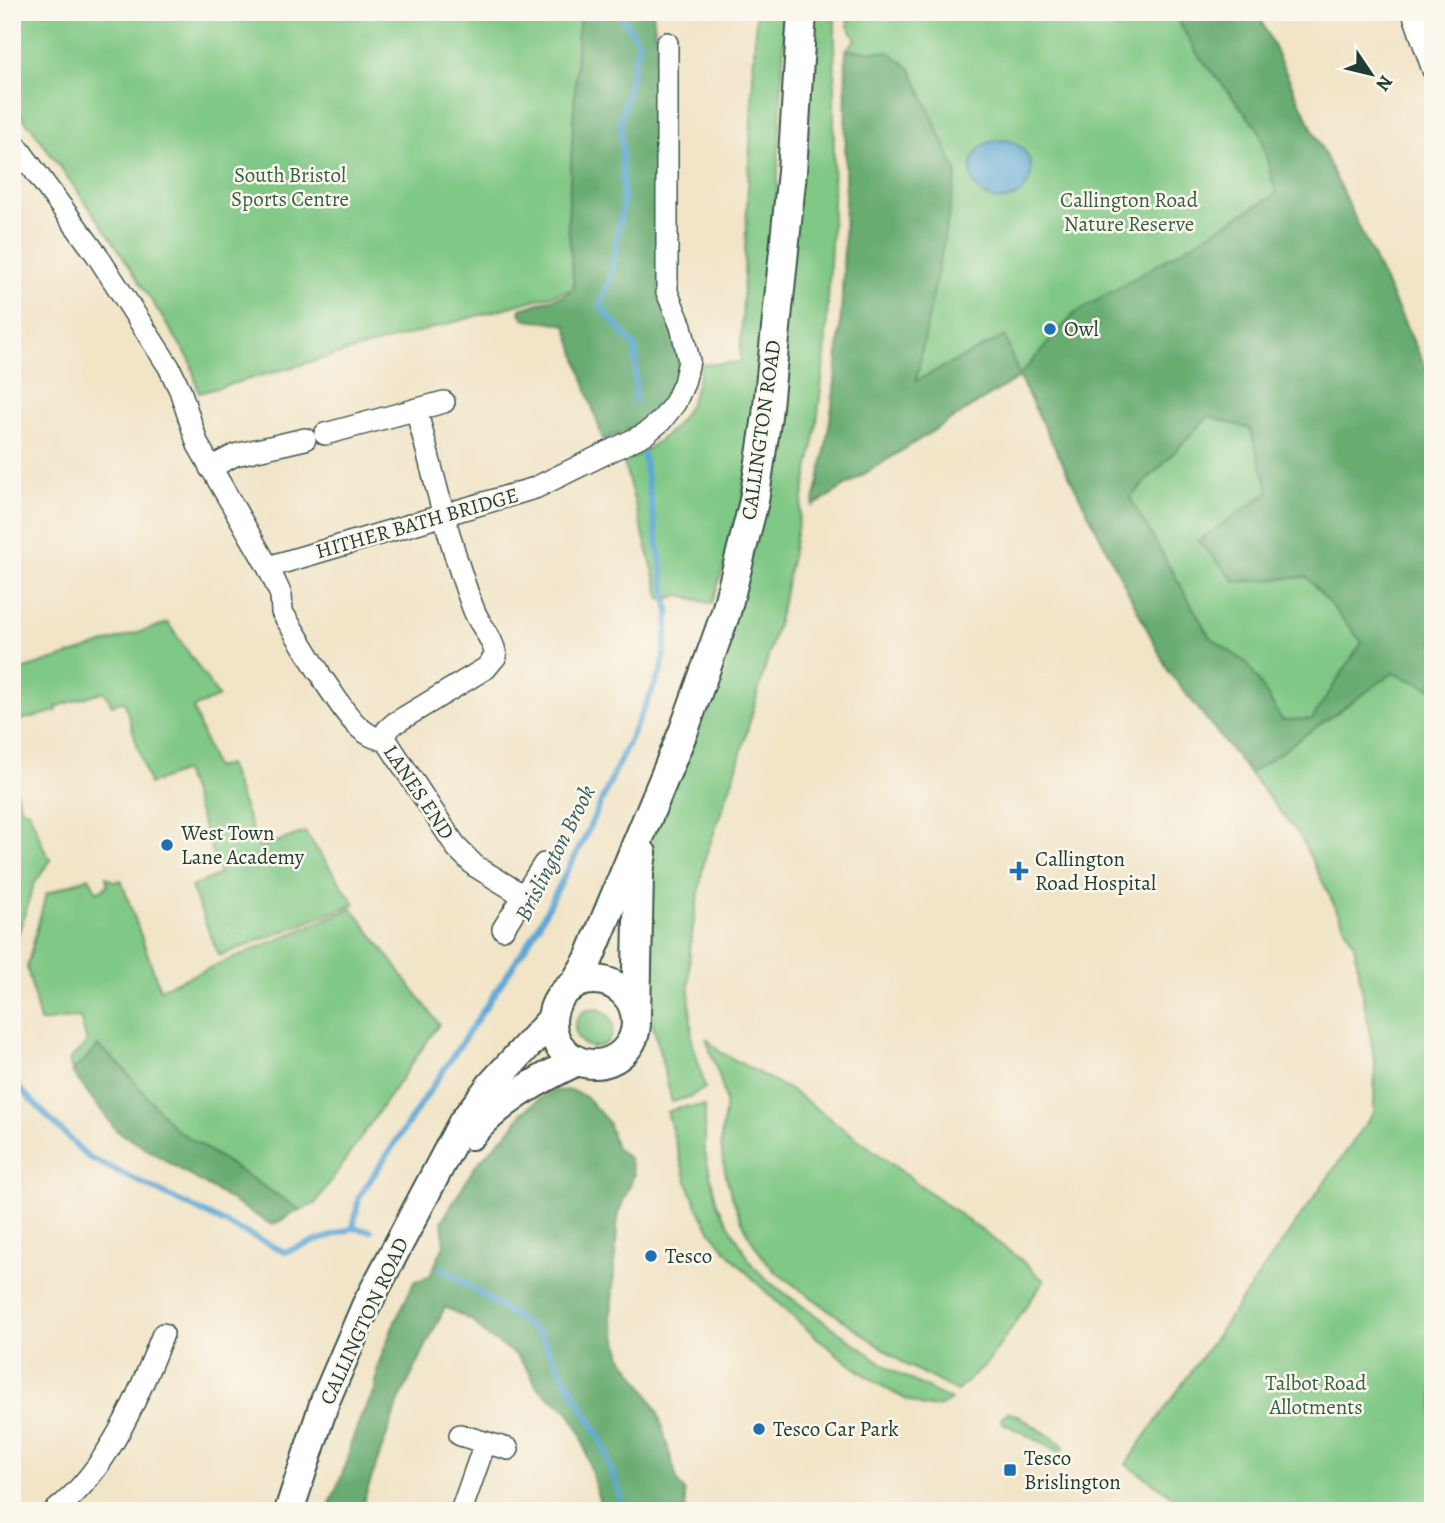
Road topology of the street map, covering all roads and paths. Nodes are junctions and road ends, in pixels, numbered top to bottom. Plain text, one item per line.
1 (1413, 12) edge
2 (802, 22) edge
3 (667, 43) dead end
4 (1433, 69) edge
5 (12, 140) edge
6 (444, 402) dead end
7 (416, 409) junction
8 (211, 468) junction
9 (445, 516) junction
10 (268, 567) junction
11 (386, 740) junction
12 (648, 812) junction
13 (544, 864) dead end
14 (524, 896) junction
15 (503, 929) dead end
16 (573, 986) junction
17 (552, 1019) junction
18 (636, 1020) junction
19 (577, 1061) junction
20 (436, 1176) junction
21 (163, 1334) dead end
22 (460, 1435) dead end
23 (485, 1443) junction
24 (508, 1449) dead end
25 (55, 1511) edge
26 (289, 1511) edge
27 (461, 1511) edge

1 - 4 street
2 - 12 main road, CALLINGTON ROAD
3 - 9 street, HITHER BATH BRIDGE
5 - 8 street
6 - 7 street
7 - 8 street
7 - 9 street
8 - 10 street
9 - 10 street, HITHER BATH BRIDGE
9 - 11 street
10 - 11 street, LANES END
11 - 14 street, LANES END
12 - 16 main road, CALLINGTON ROAD
12 - 18 main road, CALLINGTON ROAD
13 - 14 street
14 - 15 street
16 - 17 main road
16 - 18 main road
17 - 19 main road
17 - 20 main road, CALLINGTON ROAD
18 - 19 main road
19 - 20 main road, CALLINGTON ROAD
20 - 26 main road, CALLINGTON ROAD
21 - 25 street
22 - 23 street
23 - 24 street
23 - 27 street

